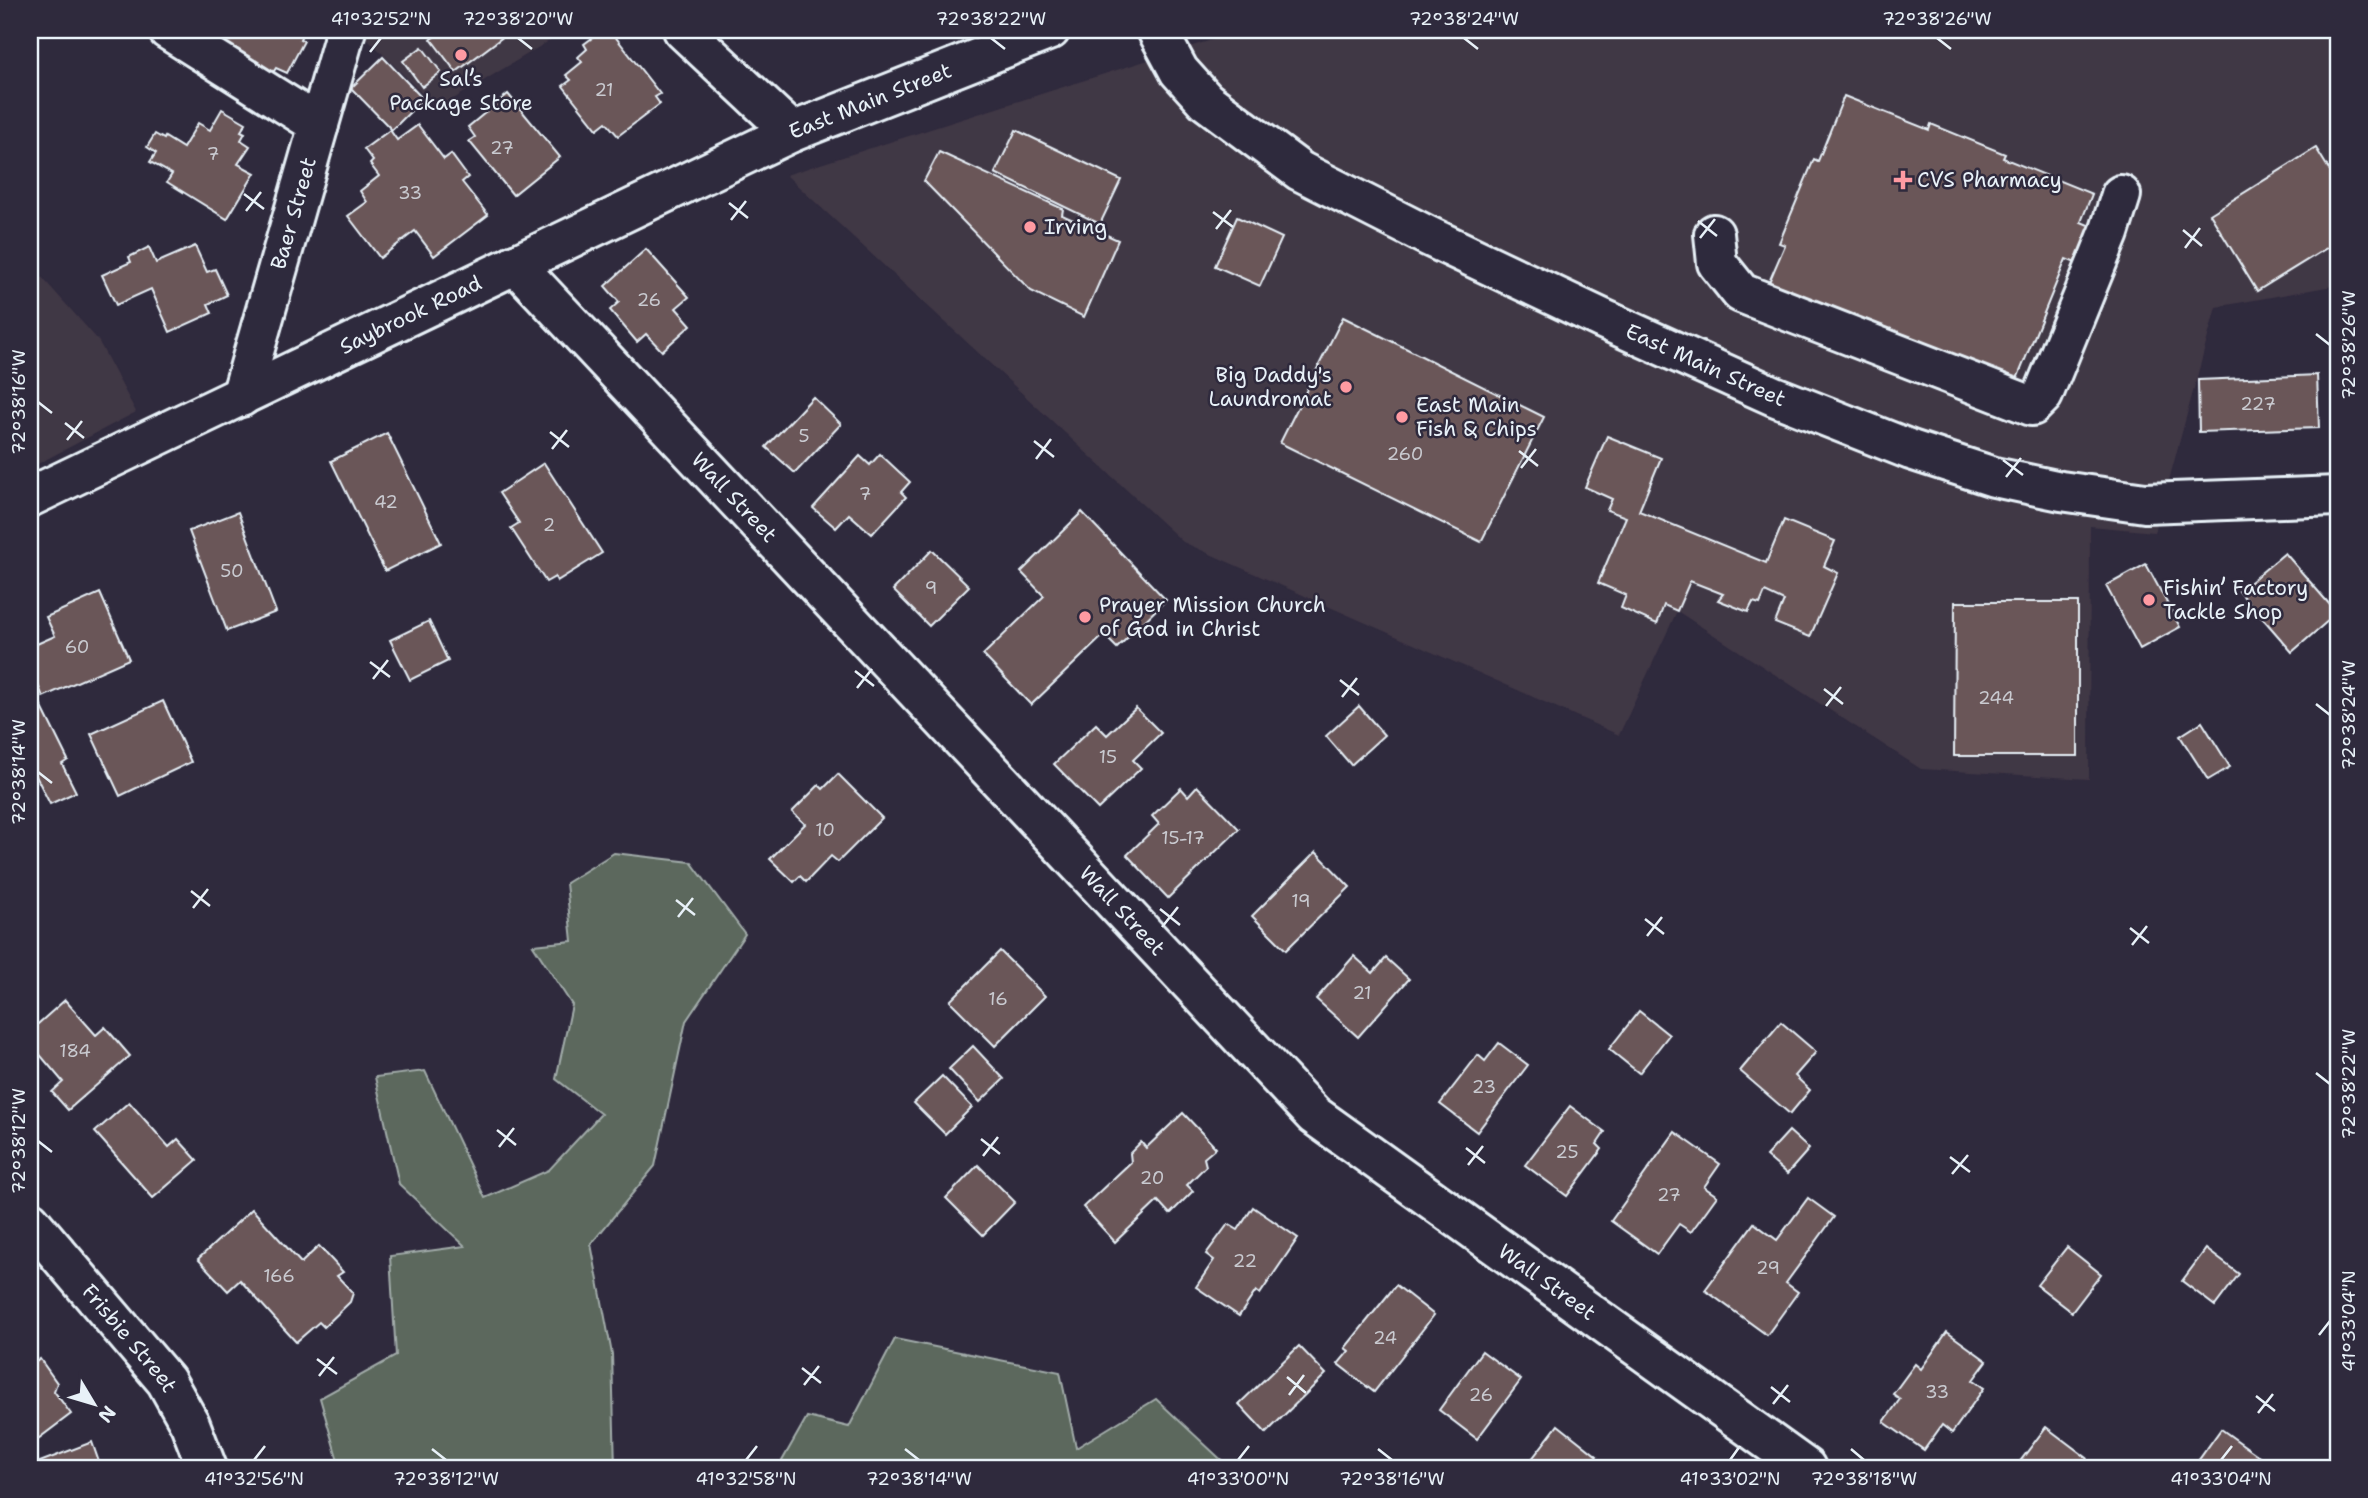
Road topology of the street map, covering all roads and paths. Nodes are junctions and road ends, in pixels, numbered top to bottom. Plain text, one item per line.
1 (168, 30) edge
2 (346, 30) edge
3 (683, 30) edge
4 (1050, 30) edge
5 (1157, 30) edge
6 (319, 125) junction
7 (792, 132) junction
8 (2122, 195) dead end
9 (1714, 234) dead end
10 (515, 264) junction
11 (241, 397) junction
12 (2338, 496) edge
13 (30, 497) edge
14 (30, 1222) edge
15 (207, 1468) edge
16 (1806, 1468) edge

1 - 6 street
2 - 6 street, Baer Street
3 - 7 street, East Main Street
4 - 7 street, East Main Street
5 - 12 street, East Main Street
6 - 11 street, Baer Street
7 - 10 street, Saybrook Road
8 - 9 street
10 - 11 street, Saybrook Road
10 - 16 street, Wall Street
11 - 13 street, Saybrook Road
14 - 15 street, Frisbie Street

